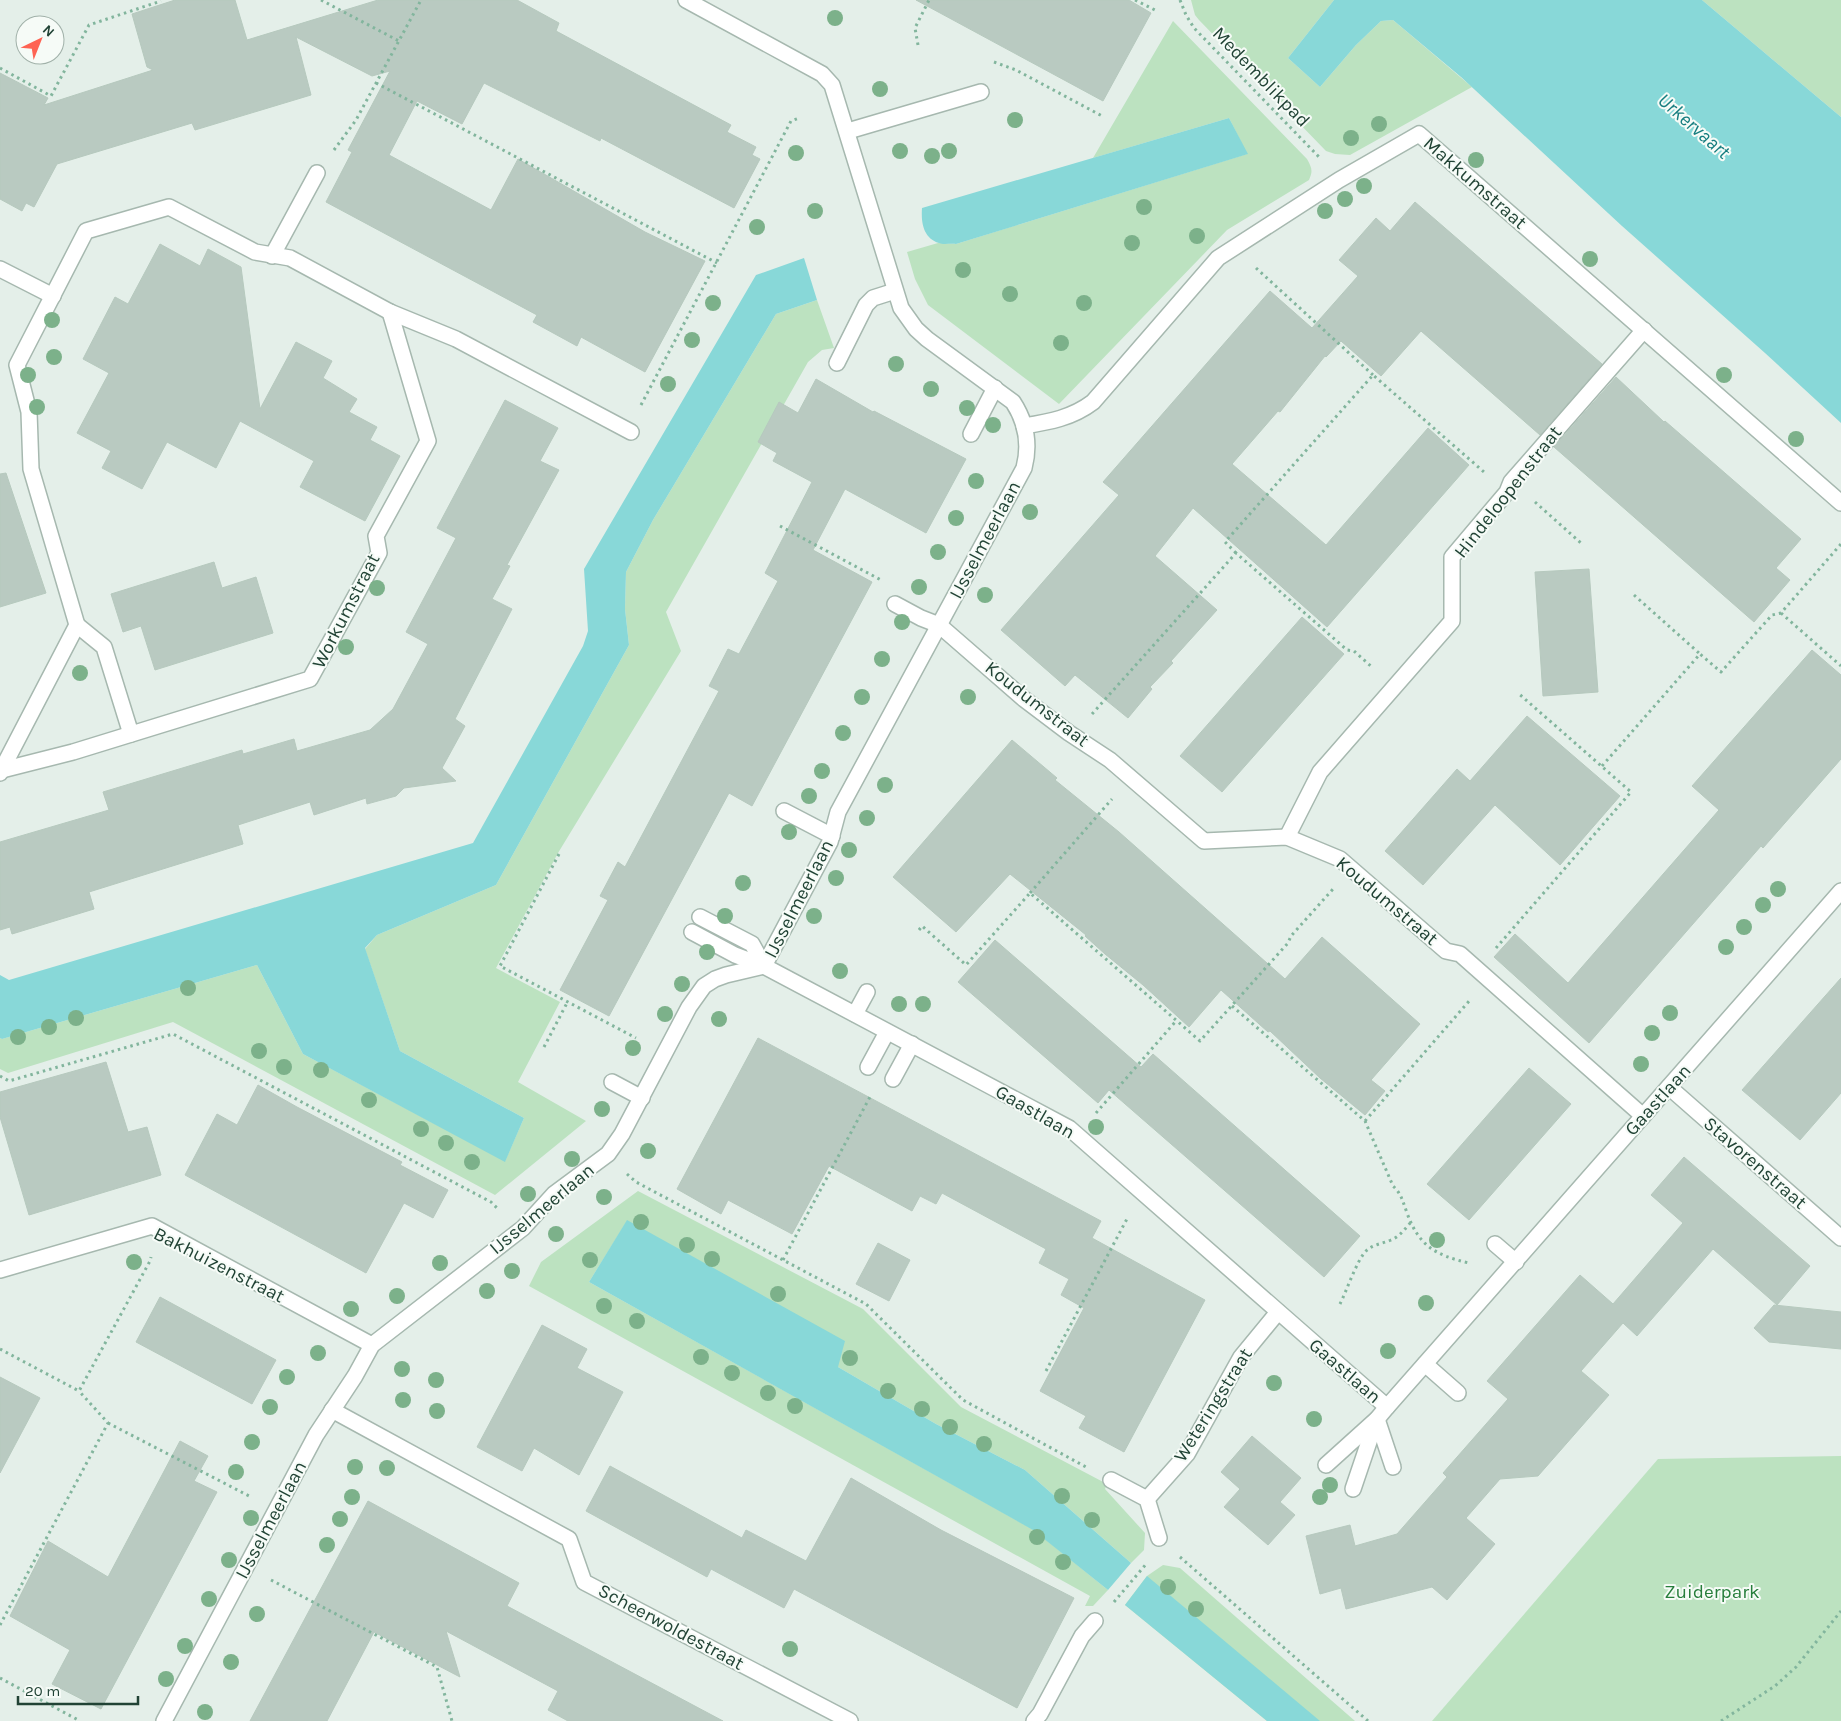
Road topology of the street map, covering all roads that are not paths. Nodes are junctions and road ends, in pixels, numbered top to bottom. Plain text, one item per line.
1 (686, 0) edge
2 (981, 92) dead end
3 (848, 131) junction
4 (317, 173) road end
5 (272, 256) junction
6 (0, 269) edge
7 (895, 291) junction
8 (53, 296) junction
9 (390, 312) junction
10 (1644, 330) junction
11 (837, 363) dead end
12 (995, 388) junction
13 (1024, 426) junction
14 (631, 432) dead end
15 (971, 434) dead end
16 (1841, 503) edge
17 (895, 604) dead end
18 (77, 625) junction
19 (939, 625) junction
20 (131, 734) junction
21 (1, 771) edge
22 (784, 811) dead end
23 (832, 836) junction
24 (1287, 837) junction
25 (1841, 891) edge
26 (700, 917) dead end
27 (692, 932) dead end
28 (764, 966) junction
29 (867, 992) dead end
30 (855, 1014) junction
31 (887, 1032) junction
32 (912, 1044) junction
33 (868, 1067) dead end
34 (893, 1079) dead end
35 (612, 1082) dead end
36 (1669, 1087) junction
37 (642, 1098) junction
38 (1643, 1116) junction
39 (1841, 1238) edge
40 (1496, 1244) dead end
41 (1516, 1262) junction
42 (0, 1270) edge
43 (1278, 1312) junction
44 (372, 1345) junction
45 (1425, 1364) junction
46 (1458, 1393) dead end
47 (332, 1410) junction
48 (1382, 1413) junction
49 (1326, 1465) dead end
50 (1393, 1467) dead end
51 (1111, 1480) road end
52 (1353, 1488) dead end
53 (1147, 1499) junction
54 (1159, 1538) dead end
55 (1095, 1621) dead end
56 (164, 1721) edge
57 (850, 1721) edge
58 (1034, 1721) edge

1 - 3 street, IJsselmeerlaan
2 - 3 street
3 - 7 street, IJsselmeerlaan
4 - 5 street
5 - 8 street
5 - 9 street
6 - 8 street
7 - 11 street
7 - 12 street, IJsselmeerlaan
8 - 18 street
9 - 14 street
9 - 20 street, Workumstraat
10 - 13 street, Makkumstraat
10 - 16 street, Makkumstraat
10 - 24 street, Hindeloopenstraat
12 - 13 street, IJsselmeerlaan
12 - 15 street
13 - 19 street, IJsselmeerlaan
17 - 19 street, Koudumstraat
18 - 20 street
18 - 21 street, Workumstraat
19 - 23 street, IJsselmeerlaan
19 - 24 street, Koudumstraat
20 - 21 street, Workumstraat
22 - 23 street
23 - 28 street, IJsselmeerlaan
24 - 38 street, Koudumstraat
25 - 36 street, Gaastlaan
26 - 28 street
27 - 28 street, Gaastlaan
28 - 30 street, Gaastlaan
28 - 37 street, IJsselmeerlaan
29 - 30 street
30 - 31 street, Gaastlaan
31 - 32 street, Gaastlaan
31 - 33 street
32 - 34 street
32 - 43 street, Gaastlaan
35 - 37 street
36 - 38 street, Gaastlaan
36 - 39 street, Stavorenstraat
37 - 44 street, IJsselmeerlaan
38 - 41 street, Gaastlaan
40 - 41 street
41 - 45 street, Gaastlaan
42 - 44 street, Bakhuizenstraat
43 - 48 street, Gaastlaan
43 - 53 street, Weteringstraat
44 - 47 street, IJsselmeerlaan
45 - 46 street
45 - 48 street, Gaastlaan
47 - 56 street, IJsselmeerlaan
47 - 57 street, Scheerwoldestraat
48 - 49 street
48 - 50 street
48 - 52 street
51 - 53 street
53 - 54 street
55 - 58 street

